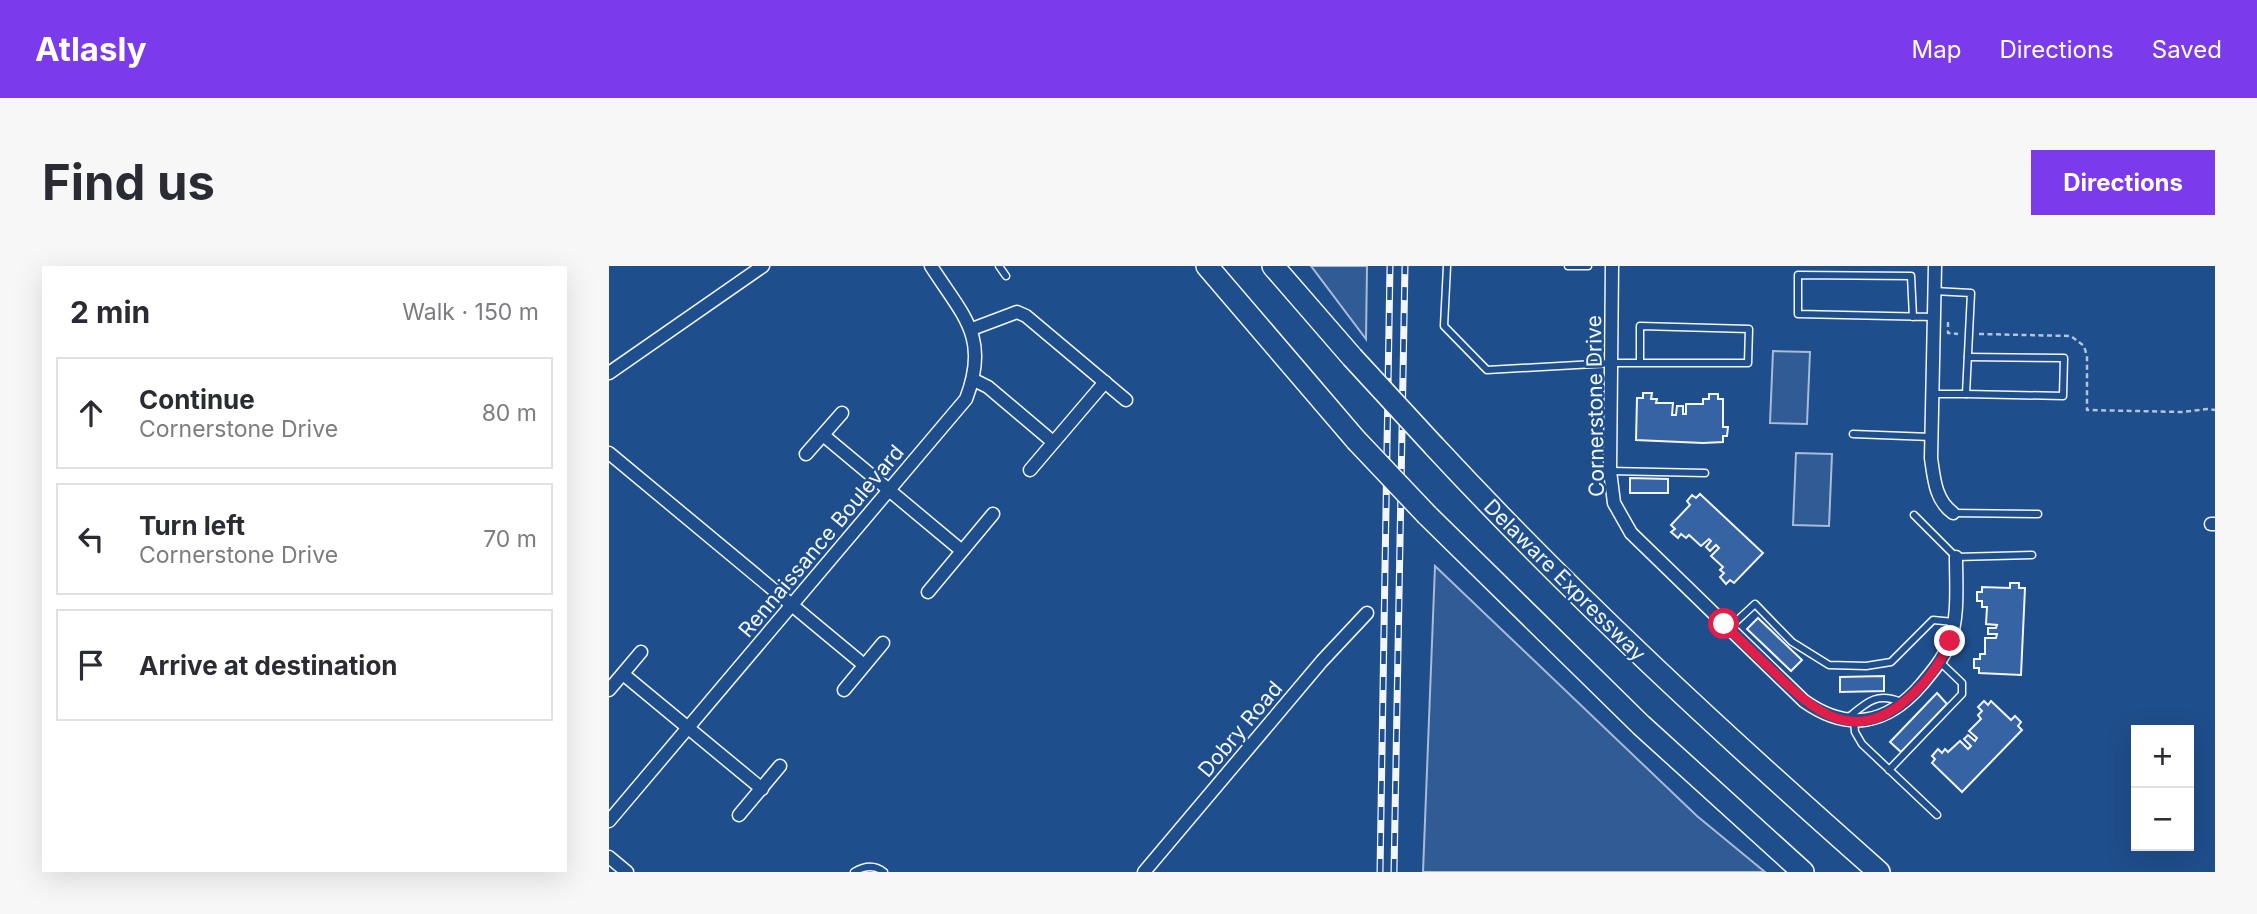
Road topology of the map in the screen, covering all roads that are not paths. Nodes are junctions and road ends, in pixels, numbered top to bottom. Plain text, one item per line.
1 (763, 266) edge
2 (931, 266) edge
3 (999, 266) edge
4 (1207, 266) edge
5 (1273, 266) edge
6 (1447, 266) edge
7 (1567, 266) edge
8 (1588, 266) edge
9 (1612, 266) edge
10 (1935, 266) edge
11 (1006, 275) dead end
12 (1934, 291) junction
13 (1913, 317) junction
14 (1934, 317) junction
15 (972, 329) junction
16 (1968, 357) junction
17 (1612, 363) junction
18 (1640, 363) junction
19 (609, 373) edge
20 (974, 380) junction
21 (1105, 382) junction
22 (1932, 394) junction
23 (1966, 394) junction
24 (1126, 400) dead end
25 (842, 413) dead end
26 (1853, 434) dead end
27 (823, 435) junction
28 (1931, 437) junction
29 (1053, 442) junction
30 (806, 454) dead end
31 (610, 455) edge
32 (1030, 470) dead end
33 (1610, 471) junction
34 (1705, 473) dead end
35 (890, 490) junction
36 (1953, 513) joint
37 (993, 514) dead end
38 (2038, 514) dead end
39 (1914, 515) dead end
40 (962, 551) junction
41 (2032, 555) dead end
42 (1956, 557) junction
43 (928, 592) dead end
44 (791, 606) junction
45 (1367, 613) dead end
46 (1954, 622) junction
47 (1728, 629) junction
48 (883, 643) dead end
49 (641, 652) dead end
50 (1939, 661) junction
51 (864, 665) junction
52 (623, 674) junction
53 (609, 690) edge
54 (844, 690) dead end
55 (1850, 721) junction
56 (688, 728) junction
57 (780, 766) dead end
58 (1889, 771) junction
59 (762, 789) junction
60 (739, 815) dead end
61 (1937, 815) dead end
62 (609, 821) edge
63 (609, 857) edge
64 (627, 872) edge
65 (854, 872) edge
66 (884, 872) edge
67 (1144, 872) edge
68 (1803, 872) edge
69 (1879, 872) edge

1 - 19 street
2 - 15 street, Rennaissance Boulevard
3 - 11 lane
4 - 68 highway, bridge
5 - 69 highway, Delaware Expressway, bridge
6 - 17 lane
7 - 8 lane
9 - 17 street, Cornerstone Drive
10 - 12 street
12 - 14 street
12 - 16 lane
13 - 13 lane
13 - 14 lane
14 - 22 street
15 - 20 street, Rennaissance Boulevard
15 - 21 street
16 - 23 lane
16 - 23 lane
17 - 18 lane
17 - 33 street, Cornerstone Drive
18 - 18 lane
20 - 29 street
20 - 35 street, Rennaissance Boulevard
21 - 24 street
21 - 29 street
22 - 23 lane
22 - 28 street
25 - 27 street
26 - 28 lane
27 - 30 street
27 - 35 street
28 - 36 street
29 - 32 street
31 - 44 street
33 - 34 lane
33 - 47 street, Cornerstone Drive
35 - 40 street
35 - 44 street, Rennaissance Boulevard
36 - 38 lane
37 - 40 street
39 - 42 lane
40 - 43 street
41 - 42 lane
42 - 46 street
44 - 51 street
44 - 56 street, Rennaissance Boulevard
45 - 67 street, Dobry Road
46 - 47 lane
46 - 50 street
47 - 55 street, Cornerstone Drive
48 - 51 street
49 - 52 street
50 - 55 street
50 - 58 lane
51 - 54 street
52 - 53 street
52 - 56 street
55 - 58 lane
56 - 59 street
56 - 62 street, Rennaissance Boulevard
57 - 59 street
58 - 61 lane
59 - 60 street
63 - 64 street
65 - 66 lane

